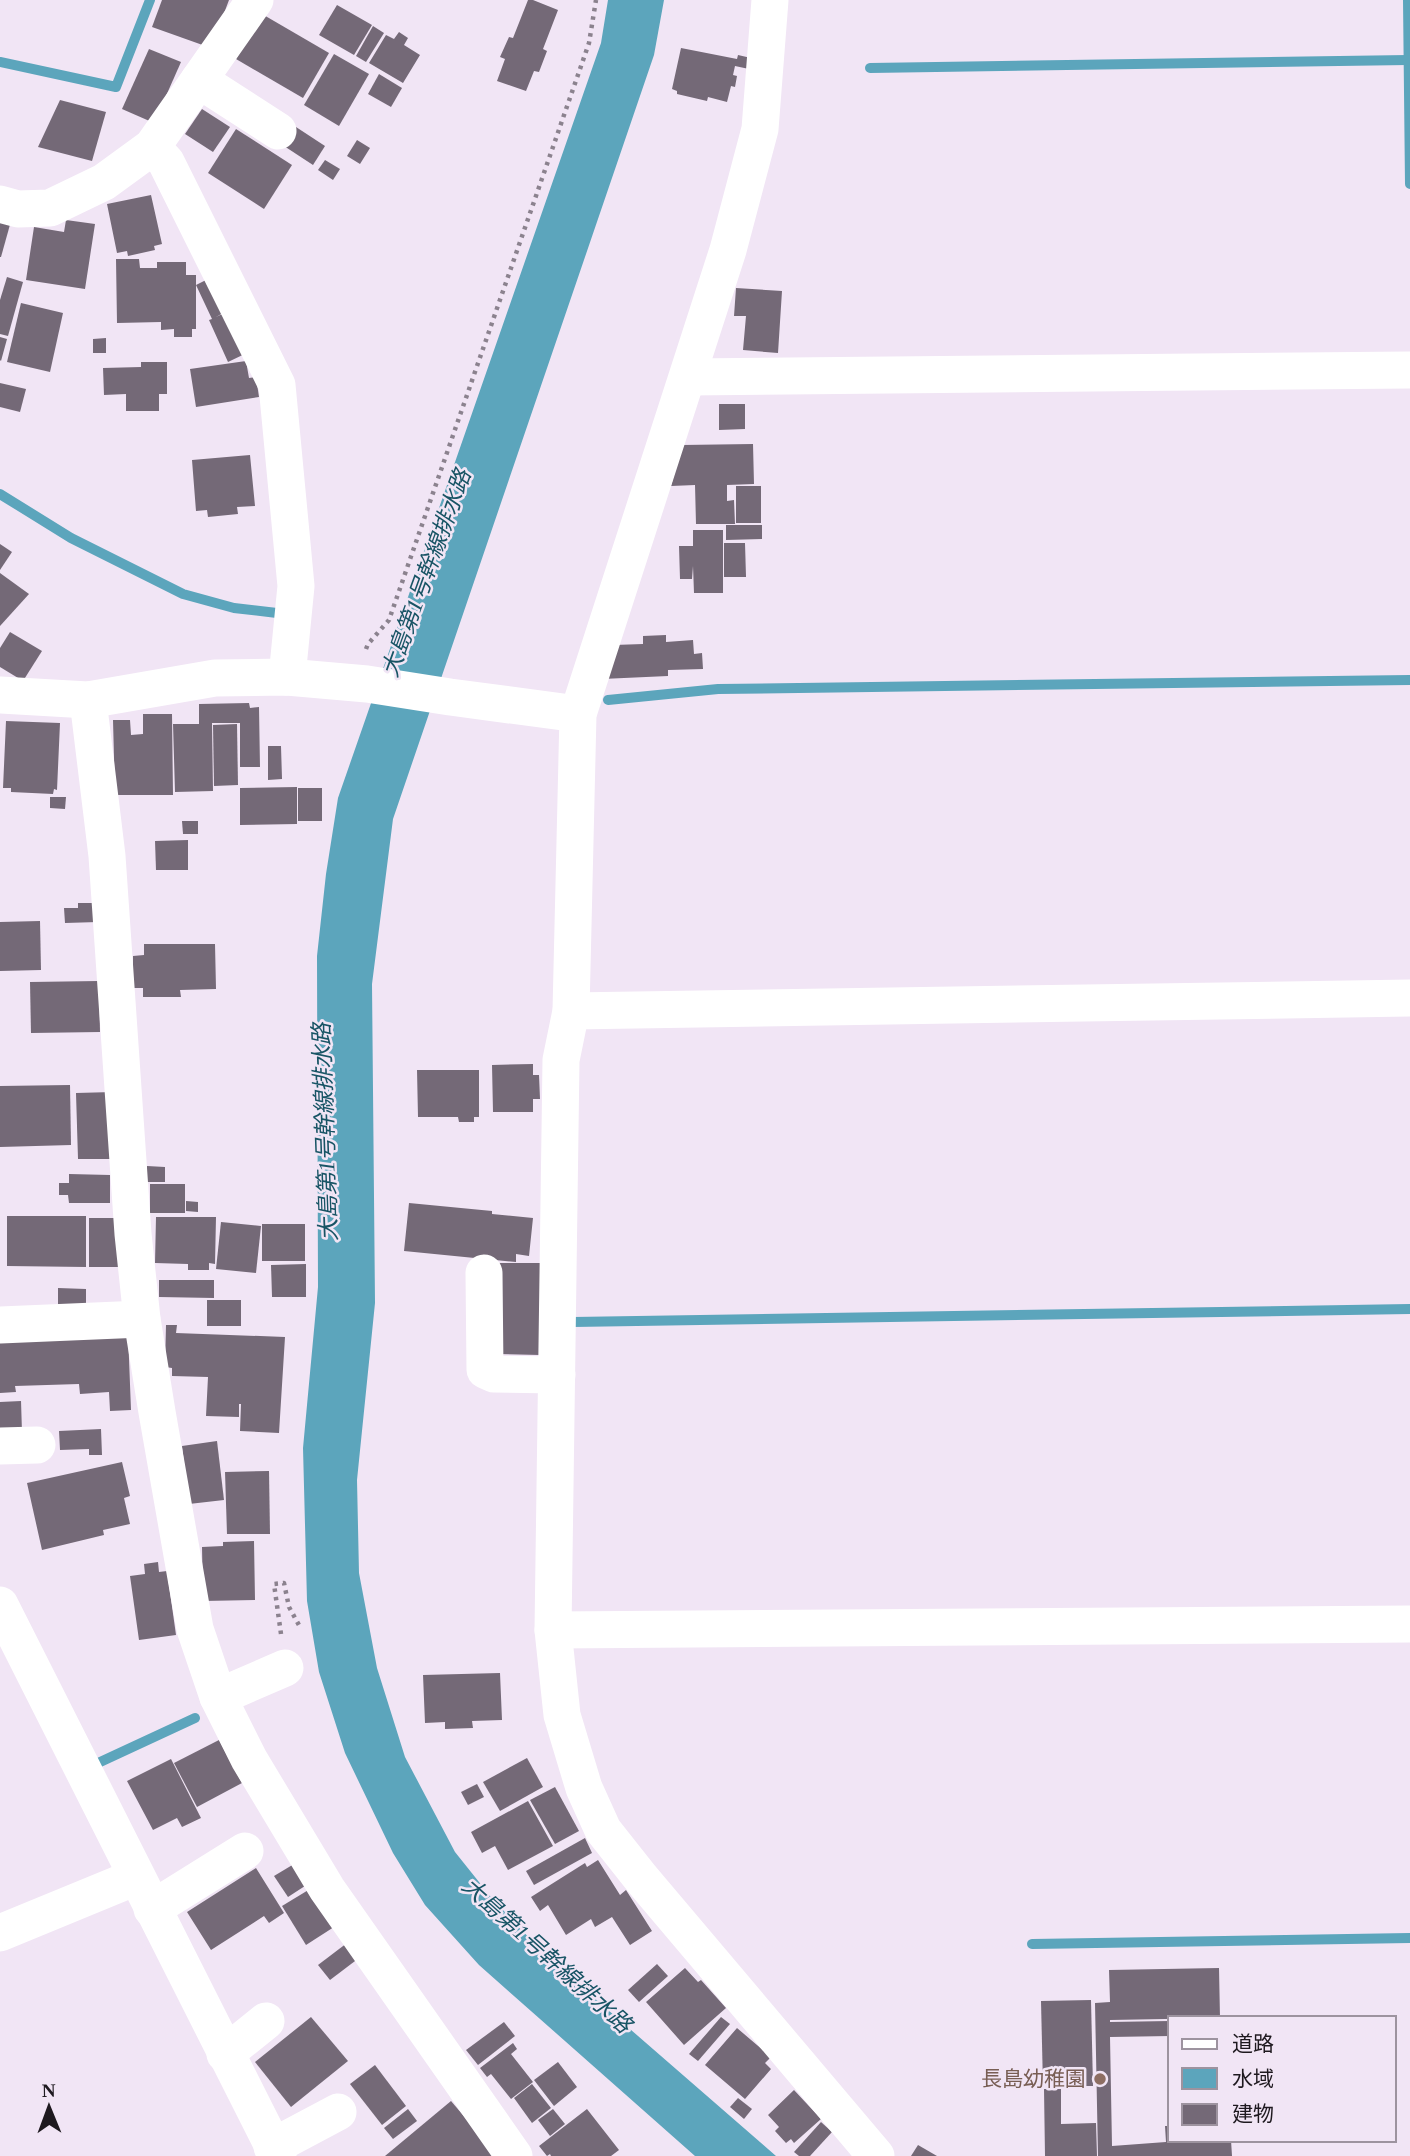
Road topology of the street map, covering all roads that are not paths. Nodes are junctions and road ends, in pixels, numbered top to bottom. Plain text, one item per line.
1 (255, 0) edge
2 (770, 0) edge
3 (199, 80) junction
4 (278, 131) dead end
5 (152, 147) junction
6 (0, 204) edge
7 (1410, 370) edge
8 (688, 377) junction
9 (287, 677) junction
10 (0, 695) edge
11 (88, 700) junction
12 (578, 714) junction
13 (1410, 998) edge
14 (571, 1011) junction
15 (484, 1273) dead end
16 (142, 1319) junction
17 (0, 1325) edge
18 (556, 1375) junction
19 (37, 1445) dead end
20 (0, 1446) edge
21 (0, 1605) edge
22 (1410, 1624) edge
23 (553, 1630) junction
24 (285, 1668) road end
25 (218, 1697) junction
26 (245, 1851) dead end
27 (144, 1893) junction
28 (0, 1933) edge
29 (266, 2021) dead end
30 (225, 2054) junction
31 (338, 2112) dead end
32 (275, 2151) edge
33 (514, 2156) edge
34 (876, 2156) edge

1 - 3 street
2 - 8 street
3 - 4 street
3 - 5 street
5 - 6 street
5 - 9 street
7 - 8 street
8 - 12 street
9 - 11 street
9 - 12 street
10 - 11 street
11 - 16 street
12 - 14 street
13 - 14 street
14 - 18 street
15 - 18 street
16 - 17 street
16 - 25 street
18 - 23 street
19 - 20 street
21 - 27 street
22 - 23 street
23 - 34 street
24 - 25 street
25 - 33 street
26 - 27 street
27 - 28 street
27 - 30 street
29 - 30 street
30 - 32 street
31 - 32 street

